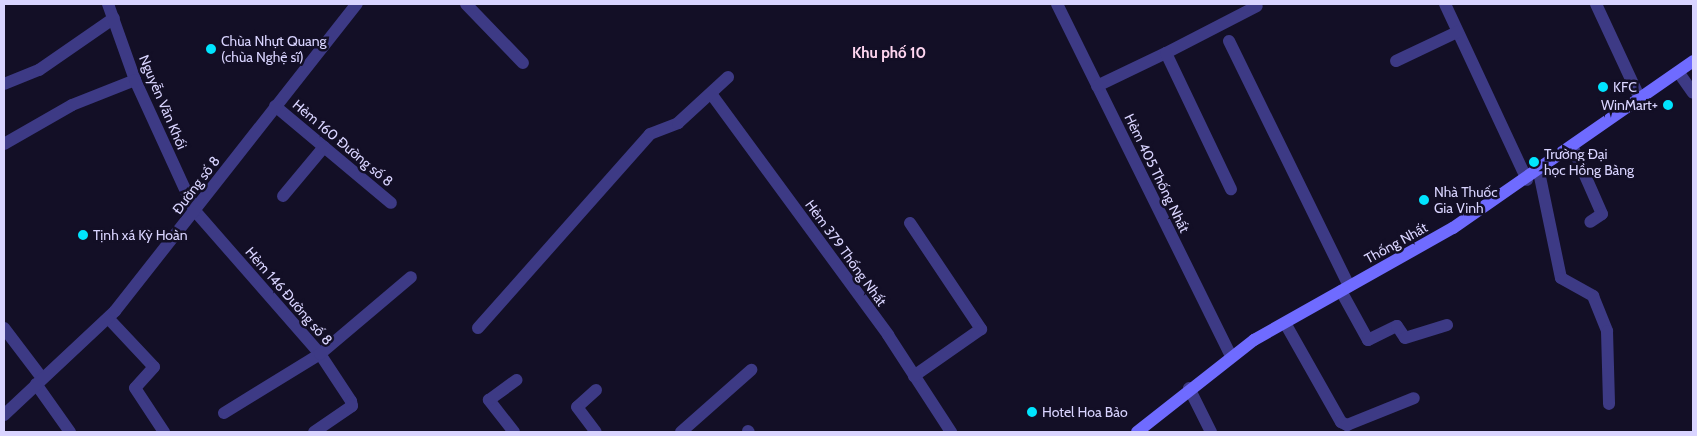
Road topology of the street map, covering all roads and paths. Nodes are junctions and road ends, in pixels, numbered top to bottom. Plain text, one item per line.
1 (108, 4) edge
2 (357, 4) edge
3 (466, 4) edge
4 (1057, 4) edge
5 (1445, 4) edge
6 (1596, 4) edge
7 (1257, 6) dead end
8 (114, 18) junction
9 (1457, 32) junction
10 (1229, 41) dead end
11 (1166, 52) junction
12 (1396, 61) dead end
13 (1693, 61) edge
14 (523, 63) dead end
15 (1679, 73) junction
16 (728, 77) dead end
17 (135, 80) junction
18 (4, 84) edge
19 (1097, 86) junction
20 (1693, 93) edge
21 (712, 95) junction
22 (1641, 101) junction
23 (275, 106) junction
24 (4, 144) edge
25 (324, 147) junction
26 (1574, 148) junction
27 (1539, 172) junction
28 (1527, 180) junction
29 (1231, 189) dead end
30 (283, 196) dead end
31 (392, 203) dead end
32 (195, 211) junction
33 (1590, 222) dead end
34 (910, 223) dead end
35 (411, 277) dead end
36 (1345, 289) junction
37 (108, 318) junction
38 (1285, 322) junction
39 (1448, 325) dead end
40 (4, 328) edge
41 (478, 328) dead end
42 (320, 354) junction
43 (1231, 356) junction
44 (751, 370) dead end
45 (914, 376) junction
46 (517, 380) dead end
47 (39, 381) junction
48 (1189, 388) junction
49 (596, 390) dead end
50 (1414, 398) dead end
51 (1609, 404) dead end
52 (224, 413) dead end
53 (4, 415) edge
54 (590, 430) edge
55 (70, 432) edge
56 (164, 432) edge
57 (314, 432) edge
58 (514, 432) edge
59 (681, 432) edge
60 (951, 432) edge
61 (1137, 432) edge
62 (1211, 432) edge

1 - 8 street, Nguyễn Văn Khối
2 - 23 street, Đường số 8
3 - 14 street
4 - 19 street, Hẻm 405 Thống Nhất
5 - 9 street
6 - 22 street
7 - 11 street
8 - 17 street, Nguyễn Văn Khối
8 - 18 street
9 - 12 street
9 - 28 street
10 - 36 street
11 - 19 street
11 - 29 street
13 - 15 main road, Thống Nhất
15 - 20 street
15 - 22 main road, Thống Nhất
16 - 21 street
17 - 24 street
17 - 32 street, Nguyễn Văn Khối
19 - 43 street, Hẻm 405 Thống Nhất
21 - 41 street
21 - 45 street, Hẻm 379 Thống Nhất
22 - 26 main road, Thống Nhất
23 - 25 street, Hẻm 160 Đường số 8
23 - 32 street, Đường số 8
25 - 30 street
25 - 31 street, Hẻm 160 Đường số 8
26 - 27 main road, Thống Nhất
26 - 33 street
27 - 28 main road, Thống Nhất
27 - 51 street
28 - 36 main road, Thống Nhất
32 - 37 street, Đường số 8
32 - 42 street, Hẻm 146 Đường số 8
34 - 45 street
35 - 42 street
36 - 38 main road, Thống Nhất
36 - 39 street
37 - 47 street, Đường số 8
37 - 56 street
38 - 43 main road, Thống Nhất
38 - 50 street
40 - 47 street
42 - 52 street
42 - 57 street, Hẻm 146 Đường số 8
43 - 48 main road, Thống Nhất
44 - 59 street
45 - 60 street, Hẻm 379 Thống Nhất
46 - 58 street
47 - 53 street, Đường số 8
47 - 55 street
48 - 61 main road, Thống Nhất
48 - 62 street
49 - 54 street

